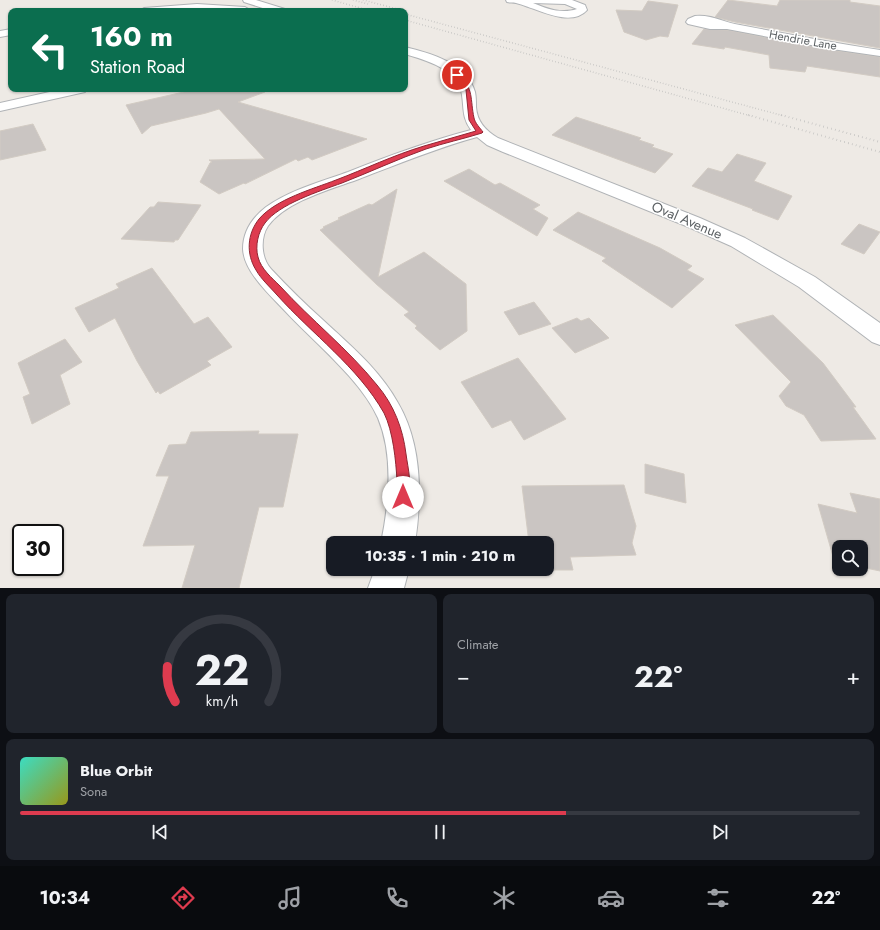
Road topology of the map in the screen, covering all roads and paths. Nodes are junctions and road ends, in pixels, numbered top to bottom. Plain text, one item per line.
1 (247, 0) edge
2 (510, 0) edge
3 (519, 1) junction
4 (264, 5) junction
5 (184, 8) edge
6 (209, 8) edge
7 (255, 8) edge
8 (273, 8) edge
9 (727, 26) dead end
10 (408, 51) edge
11 (880, 53) edge
12 (67, 92) edge
13 (0, 107) edge
14 (480, 132) junction
15 (880, 336) edge
16 (399, 536) edge
17 (390, 576) edge
18 (386, 588) edge

1 - 4 street
2 - 3 street
3 - 3 street
4 - 7 street
4 - 8 street
5 - 6 street
9 - 11 street, Hendrie Lane
10 - 14 street
12 - 13 street
14 - 15 street, Oval Avenue
14 - 16 street
17 - 18 street

